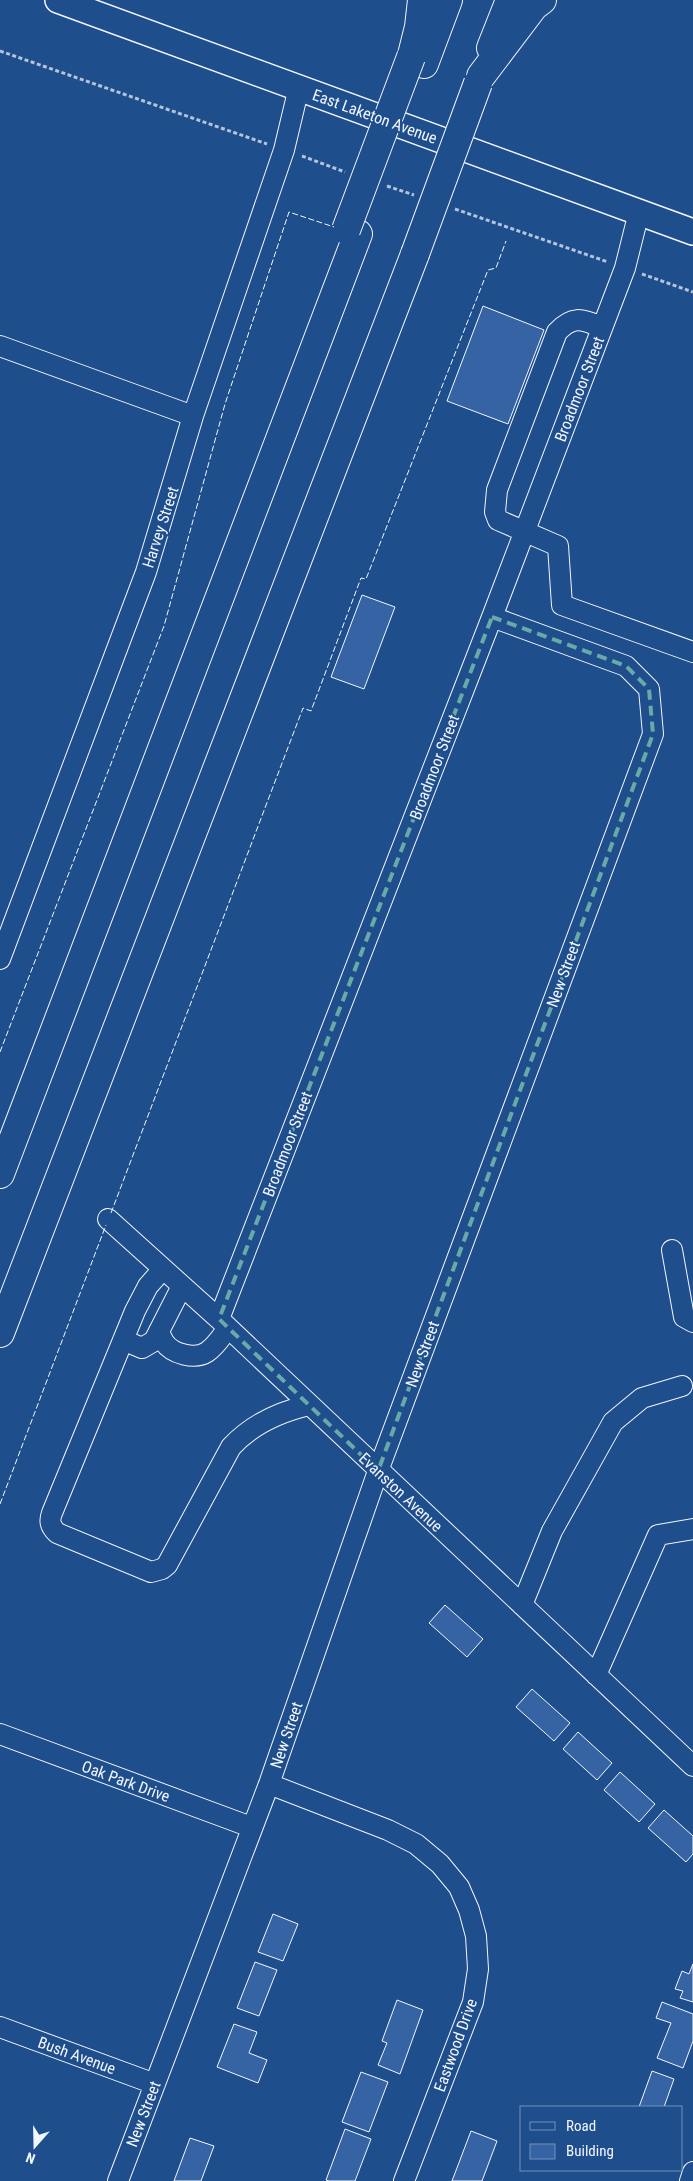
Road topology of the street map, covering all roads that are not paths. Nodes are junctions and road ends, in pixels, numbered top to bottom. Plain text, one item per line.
1 (58, 0) edge
2 (422, 0) edge
3 (448, 0) edge
4 (510, 0) edge
5 (542, 0) edge
6 (418, 61) junction
7 (479, 80) junction
8 (299, 87) junction
9 (639, 212) junction
10 (693, 232) edge
11 (602, 327) junction
12 (0, 346) edge
13 (193, 416) junction
14 (525, 531) junction
15 (492, 617) junction
16 (693, 652) edge
17 (0, 959) edge
18 (0, 1174) edge
19 (108, 1220) dead end
20 (672, 1250) dead end
21 (163, 1269) junction
22 (182, 1286) junction
23 (693, 1322) edge
24 (223, 1323) junction
25 (159, 1331) junction
26 (0, 1333) edge
27 (123, 1340) junction
28 (682, 1386) dead end
29 (309, 1405) junction
30 (378, 1471) junction
31 (693, 1529) edge
32 (522, 1605) junction
33 (596, 1675) junction
34 (0, 1734) edge
35 (693, 1766) edge
36 (269, 1784) junction
37 (252, 1827) junction
38 (0, 2027) edge
39 (155, 2084) junction
40 (693, 2172) edge
41 (118, 2181) edge
42 (404, 2181) edge
43 (690, 2181) edge

1 - 8 main road, East Laketon Avenue
2 - 6 highway
3 - 6 highway
4 - 7 highway
5 - 7 highway
6 - 18 highway
7 - 26 highway, bridge
8 - 9 main road, East Laketon Avenue
8 - 13 street, Harvey Street
9 - 10 main road, East Laketon Avenue
9 - 11 street, Broadmoor Street
11 - 14 street, Broadmoor Street
11 - 14 street
12 - 13 street
13 - 17 street, Harvey Street
14 - 15 street, Broadmoor Street
14 - 16 street
15 - 24 street, Broadmoor Street
15 - 30 street, New Street
19 - 21 street, Evanston Avenue
20 - 23 street
21 - 22 street, Evanston Avenue
21 - 27 street
22 - 24 street, Evanston Avenue
22 - 25 street
24 - 25 street, Broadmoor Street
24 - 29 street, Evanston Avenue
25 - 27 street
27 - 29 street
28 - 32 street
29 - 30 street, Evanston Avenue
30 - 32 street, Evanston Avenue
30 - 36 street, New Street
31 - 33 street
32 - 33 street, Evanston Avenue
33 - 35 street, Evanston Avenue
34 - 37 street, Oak Park Drive
36 - 37 street, New Street
36 - 42 street, Eastwood Drive
37 - 39 street, New Street
38 - 39 street, Bush Avenue
39 - 41 street, New Street
40 - 43 street

